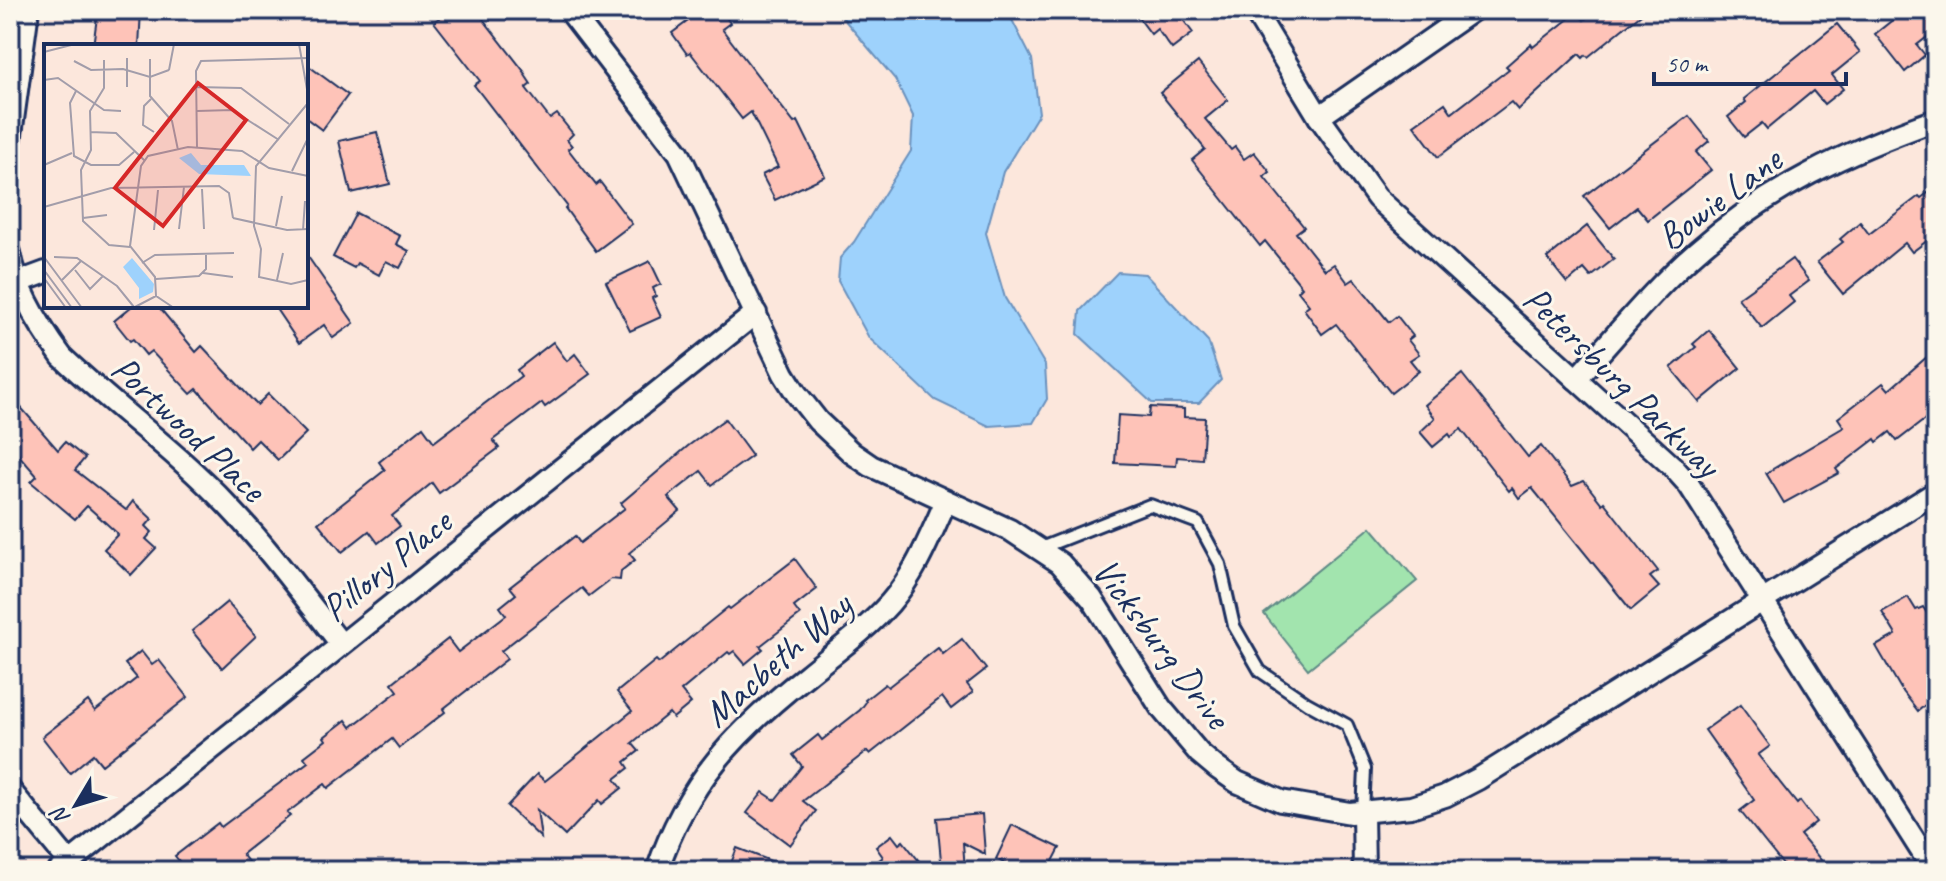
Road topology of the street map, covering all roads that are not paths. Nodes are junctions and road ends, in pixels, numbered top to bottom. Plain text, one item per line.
1 (28, 10) edge
2 (569, 10) edge
3 (1254, 10) edge
4 (1473, 10) edge
5 (1319, 117) junction
6 (1936, 120) edge
7 (10, 142) edge
8 (10, 253) edge
9 (44, 273) edge
10 (19, 282) junction
11 (756, 313) junction
12 (1576, 379) junction
13 (1936, 492) edge
14 (946, 501) junction
15 (1041, 548) junction
16 (1762, 600) junction
17 (341, 644) junction
18 (10, 790) edge
19 (1363, 813) junction
20 (65, 867) edge
21 (657, 871) edge
22 (1364, 871) edge
23 (1934, 871) edge

1 - 7 street
2 - 11 street, Vicksburg Drive
3 - 5 street, Petersburg Parkway
4 - 5 street
5 - 12 street, Petersburg Parkway
6 - 12 street, Bowie Lane
8 - 10 street, Portwood Place
9 - 10 street
10 - 17 street, Portwood Place
11 - 14 street, Vicksburg Drive
11 - 17 street, Pillory Place
12 - 16 street, Petersburg Parkway
13 - 16 street, Vicksburg Drive
14 - 15 street, Vicksburg Drive
14 - 21 street, Macbeth Way
15 - 19 street, Vicksburg Drive
15 - 19 lane
16 - 19 street, Vicksburg Drive
16 - 23 street, Petersburg Parkway
17 - 20 street, Pillory Place
18 - 20 street
19 - 22 street

